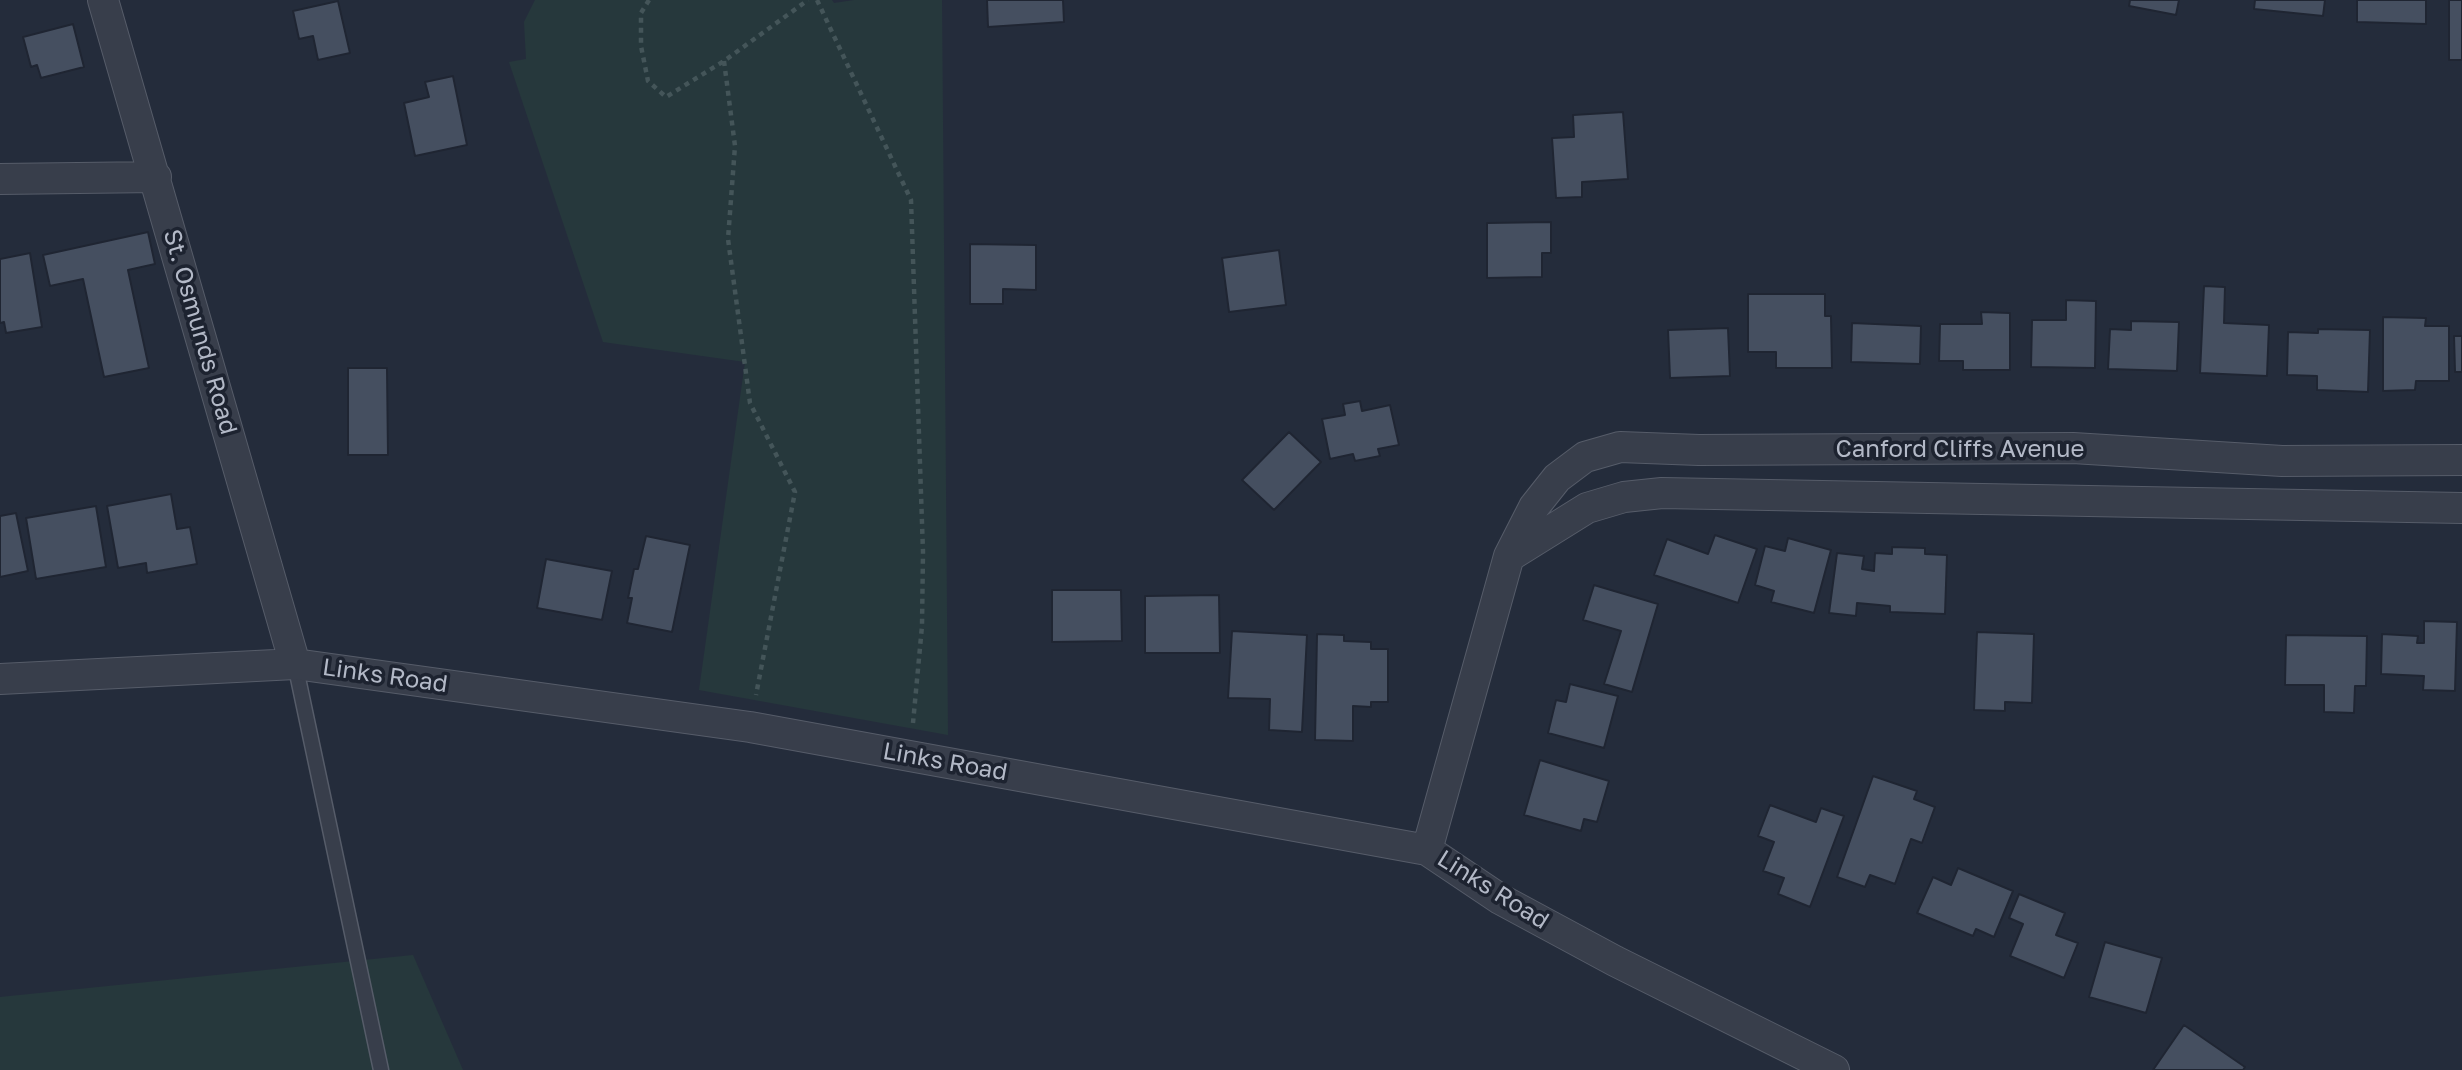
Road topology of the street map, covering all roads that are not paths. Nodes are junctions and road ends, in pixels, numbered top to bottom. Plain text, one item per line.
1 (103, 0) edge
2 (156, 177) junction
3 (0, 179) edge
4 (2462, 460) edge
5 (2462, 508) edge
6 (1509, 556) junction
7 (295, 664) junction
8 (0, 679) edge
9 (1427, 850) junction
10 (381, 1070) edge
11 (1834, 1070) edge

1 - 2 street, St. Osmunds Road
2 - 3 street
2 - 7 street, St. Osmunds Road
4 - 6 street, Canford Cliffs Avenue
5 - 6 street, Canford Cliffs Avenue
6 - 9 street, Canford Cliffs Avenue
7 - 8 street, Links Road
7 - 9 street, Links Road
7 - 10 lane
9 - 11 street, Links Road

